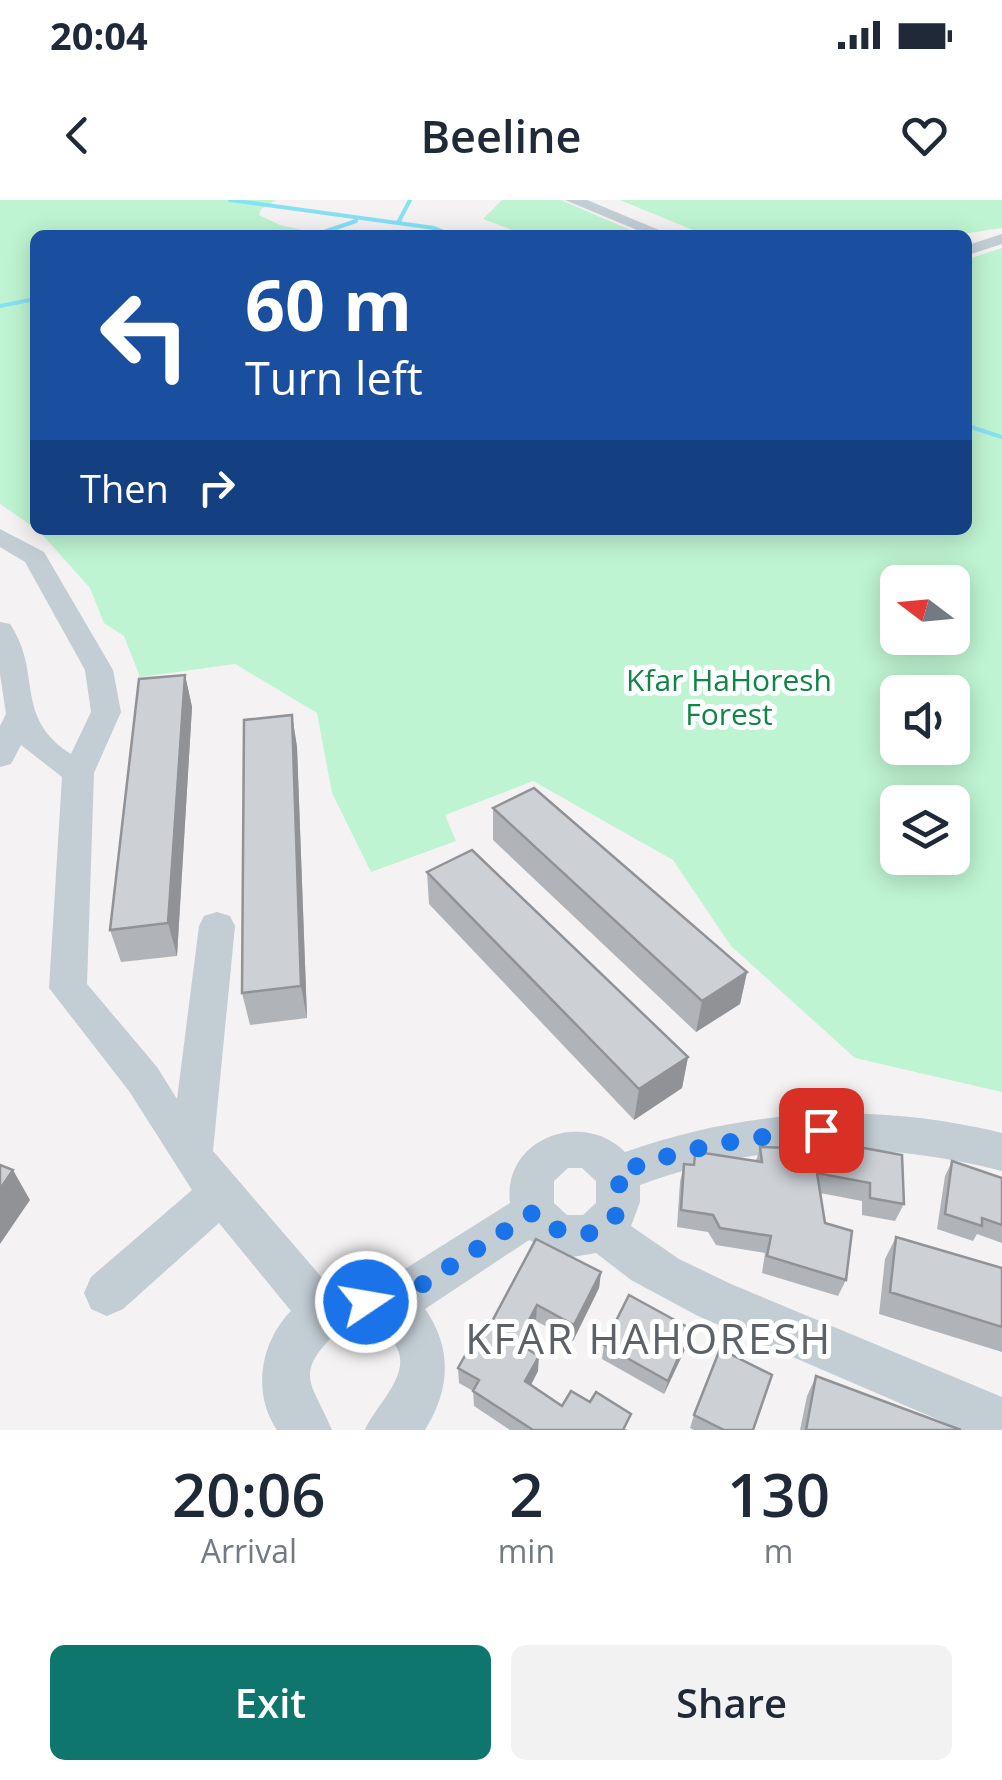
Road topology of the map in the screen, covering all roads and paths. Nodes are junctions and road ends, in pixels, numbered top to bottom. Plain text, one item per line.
1 (573, 200) edge
2 (650, 230) edge
3 (1002, 239) edge
4 (972, 249) edge
5 (0, 536) edge
6 (0, 630) edge
7 (21, 714) junction
8 (0, 757) edge
9 (78, 773) junction
10 (217, 926) dead end
11 (1002, 1152) edge
12 (191, 1158) junction
13 (616, 1174) junction
14 (224, 1192) junction
15 (534, 1212) junction
16 (601, 1229) junction
17 (108, 1293) dead end
18 (386, 1308) junction
19 (322, 1313) junction
20 (1002, 1422) edge
21 (394, 1429) edge
22 (307, 1430) edge

1 - 2 street
3 - 4 street
5 - 9 street
6 - 7 street
7 - 8 street
7 - 9 street
9 - 12 street
10 - 12 street
11 - 13 street
12 - 14 street
13 - 15 street
13 - 16 street
14 - 17 street
14 - 19 street
15 - 16 street
15 - 18 street
16 - 20 street
18 - 19 street
18 - 21 street
19 - 22 street

